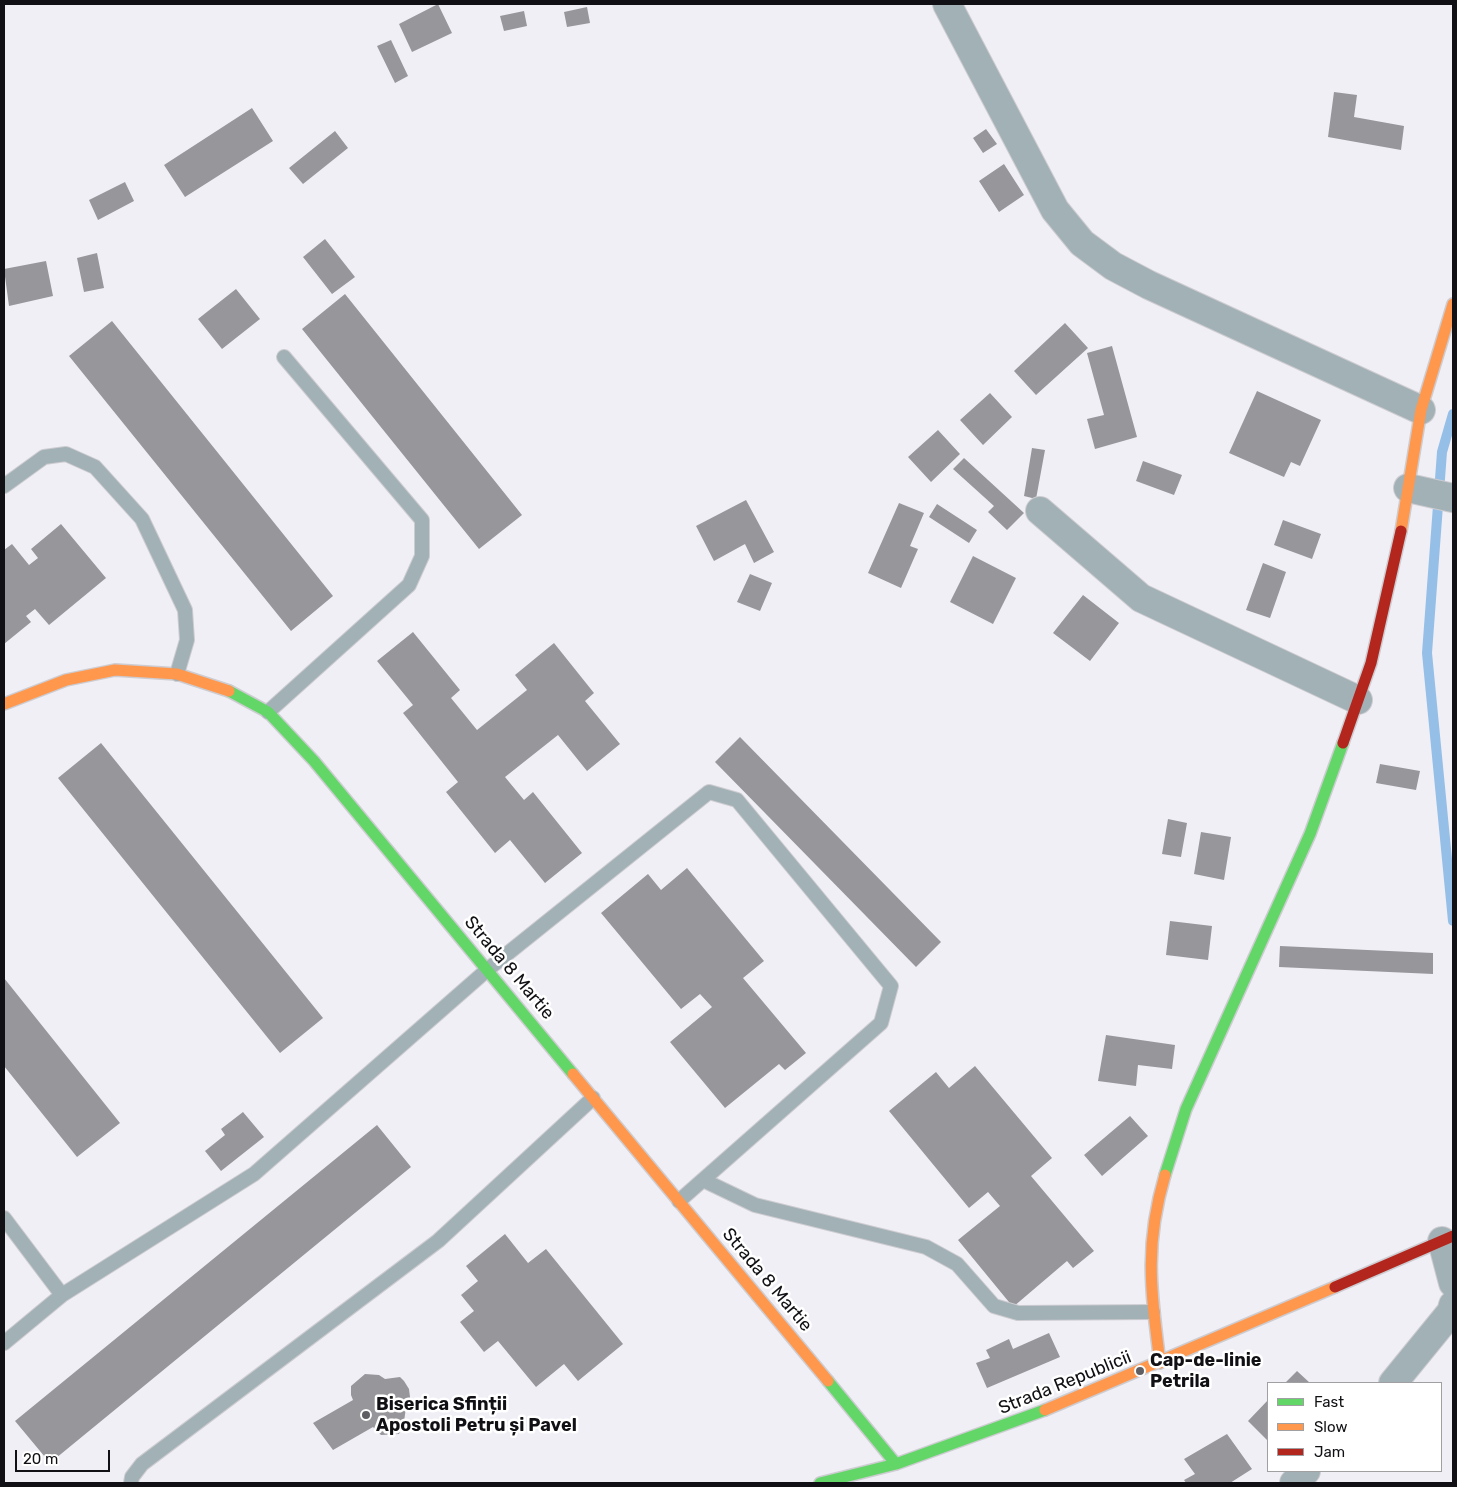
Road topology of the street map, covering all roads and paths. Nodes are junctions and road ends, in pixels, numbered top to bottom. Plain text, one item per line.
1 (947, 4) edge
2 (1453, 304) edge
3 (284, 357) dead end
4 (1421, 410) junction
5 (4, 486) edge
6 (1412, 489) junction
7 (1453, 498) edge
8 (1040, 511) dead end
9 (177, 674) junction
10 (1358, 700) junction
11 (4, 704) edge
12 (268, 712) junction
13 (487, 970) junction
14 (593, 1098) junction
15 (703, 1180) junction
16 (679, 1201) junction
17 (4, 1218) edge
18 (1448, 1238) edge
19 (1453, 1283) edge
20 (62, 1295) junction
21 (1453, 1305) edge
22 (1154, 1312) junction
23 (4, 1343) edge
24 (1160, 1363) junction
25 (1394, 1382) edge
26 (896, 1464) junction
27 (1305, 1472) edge
28 (131, 1483) edge
29 (820, 1483) edge
30 (1294, 1483) edge

1 - 4 street
2 - 4 street
3 - 12 lane
4 - 6 street
5 - 9 lane
6 - 7 street
6 - 10 street
8 - 10 street
9 - 11 street, Strada 8 Martie
9 - 12 street, Strada 8 Martie
10 - 22 street
12 - 13 street, Strada 8 Martie
13 - 14 street, Strada 8 Martie
13 - 15 lane
13 - 20 lane
14 - 16 street, Strada 8 Martie
14 - 28 lane
15 - 16 lane
15 - 22 lane
16 - 26 street, Strada 8 Martie
17 - 20 lane
18 - 19 street
18 - 24 street, Strada Republicii
20 - 23 lane
21 - 25 street
22 - 24 street
24 - 26 street, Strada Republicii
26 - 29 street, Strada Republicii
27 - 30 street

